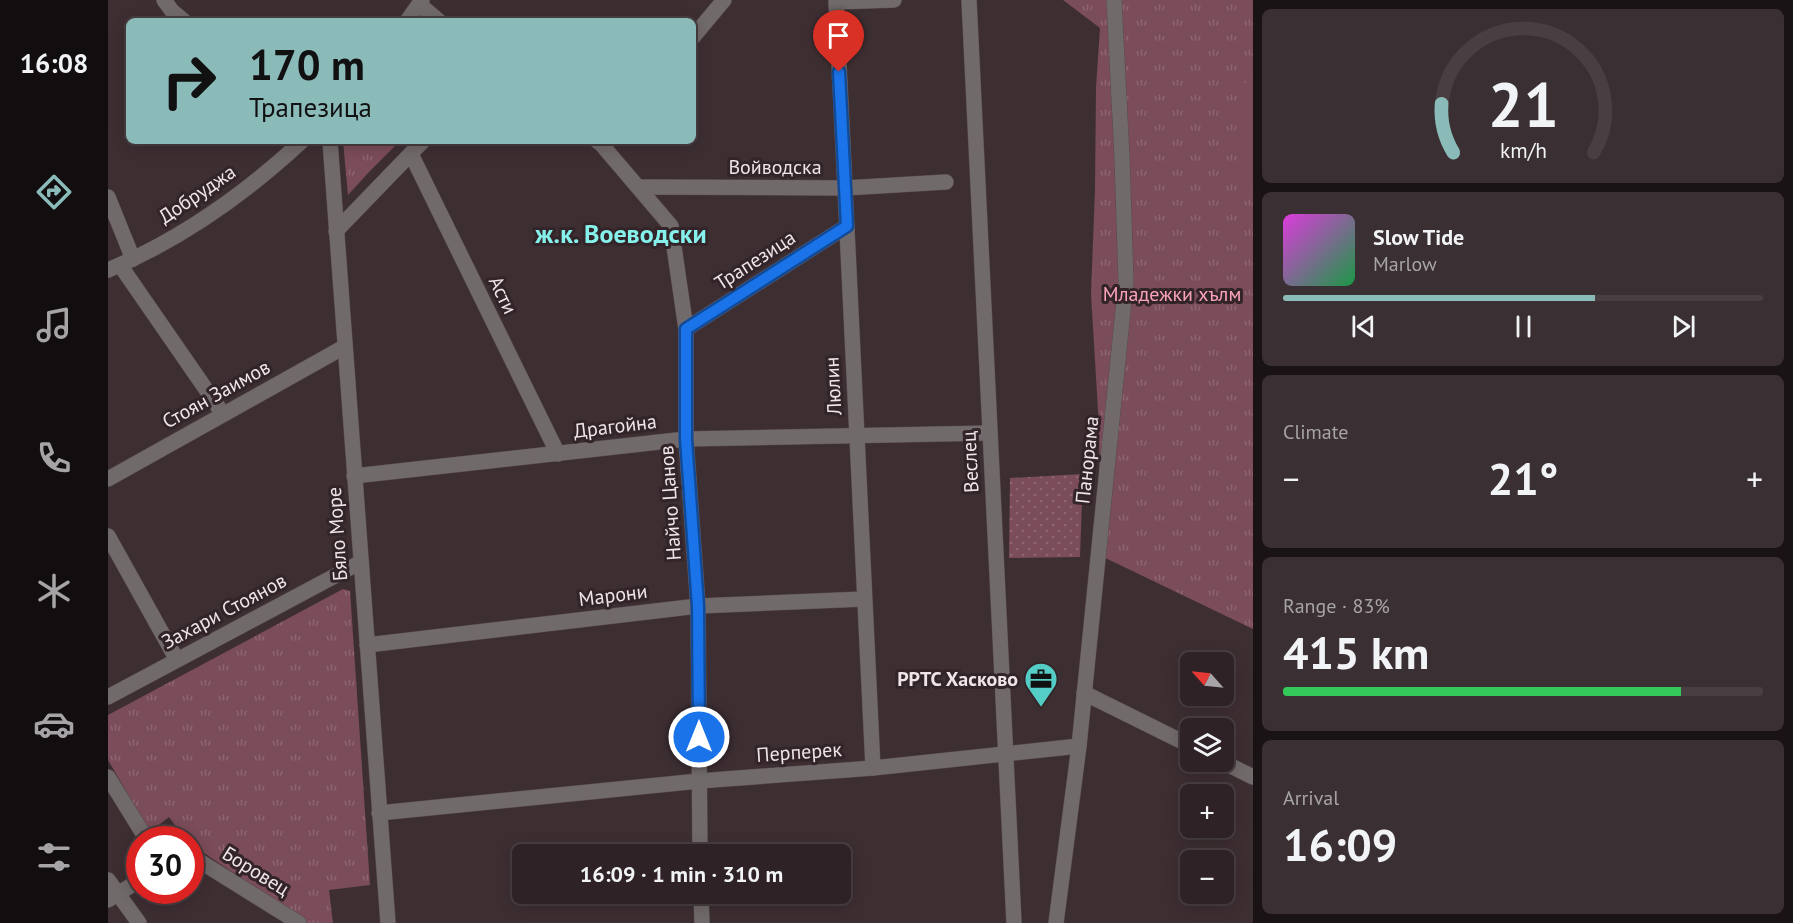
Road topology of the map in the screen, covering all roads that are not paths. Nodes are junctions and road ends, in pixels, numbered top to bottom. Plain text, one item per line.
1 (164, 0) edge
2 (894, 0) edge
3 (969, 0) edge
4 (1114, 0) edge
5 (719, 1) edge
6 (421, 2) edge
7 (180, 18) edge
8 (409, 18) edge
9 (436, 18) edge
10 (696, 33) edge
11 (298, 144) edge
12 (330, 144) edge
13 (420, 144) edge
14 (604, 144) edge
15 (411, 154) junction
16 (946, 182) dead end
17 (639, 187) junction
18 (845, 188) junction
19 (108, 197) edge
20 (847, 226) junction
21 (336, 231) junction
22 (120, 264) edge
23 (686, 329) junction
24 (344, 346) junction
25 (223, 414) junction
26 (990, 433) junction
27 (857, 435) junction
28 (686, 439) junction
29 (558, 454) junction
30 (354, 476) junction
31 (108, 478) edge
32 (108, 536) edge
33 (361, 562) junction
34 (864, 598) junction
35 (698, 606) junction
36 (367, 645) junction
37 (177, 660) junction
38 (1084, 693) junction
39 (108, 697) edge
40 (1180, 741) edge
41 (1079, 746) junction
42 (1006, 755) junction
43 (873, 768) junction
44 (1234, 768) edge
45 (108, 777) edge
46 (1253, 777) edge
47 (699, 781) junction
48 (379, 813) junction
49 (138, 826) edge
50 (700, 844) edge
51 (204, 864) edge
52 (108, 880) edge
53 (126, 888) edge
54 (113, 896) edge
55 (701, 904) edge
56 (139, 923) edge
57 (299, 923) edge
58 (388, 923) edge
59 (702, 923) edge
60 (1014, 923) edge
61 (1056, 923) edge

1 - 7 street
2 - 18 street, Люлин
3 - 26 street, Веслец
4 - 38 street, Панорама
5 - 10 street
6 - 8 street
6 - 9 street
11 - 22 street, Добруджа
12 - 21 street, Бяло Море
13 - 15 street
14 - 17 street, Найчо Цанов
15 - 21 street
15 - 29 street, Асти
16 - 18 street, Войводска
17 - 18 street, Войводска
17 - 23 street, Найчо Цанов
18 - 20 street, Люлин
19 - 22 street
20 - 23 street, Трапезица
20 - 27 street, Люлин
21 - 24 street, Бяло Море
22 - 25 street
23 - 28 street, Найчо Цанов
24 - 25 street, Стоян Заимов
24 - 30 street, Бяло Море
25 - 31 street, Стоян Заимов
26 - 27 street, Драгойна
26 - 42 street, Веслец
27 - 28 street, Драгойна
27 - 34 street, Люлин
28 - 29 street, Драгойна
28 - 35 street, Найчо Цанов
29 - 30 street, Драгойна
30 - 33 street, Бяло Море
32 - 37 street
33 - 36 street, Бяло Море
33 - 37 street, Захари Стоянов
34 - 35 street, Марони
34 - 43 street, Люлин
35 - 36 street, Марони
35 - 47 street, Найчо Цанов
36 - 48 street, Бяло Море
37 - 39 street, Захари Стоянов
38 - 40 street
38 - 41 street, Панорама
41 - 42 street, Перперек
41 - 61 street, Панорама
42 - 43 street, Перперек
42 - 60 street, Веслец
43 - 47 street, Перперек
44 - 46 street
45 - 49 street
47 - 48 street, Перперек
47 - 50 street, Найчо Цанов
48 - 58 street, Бяло Море
51 - 57 street, Боровец
52 - 54 street
53 - 54 street
54 - 56 street
55 - 59 street

